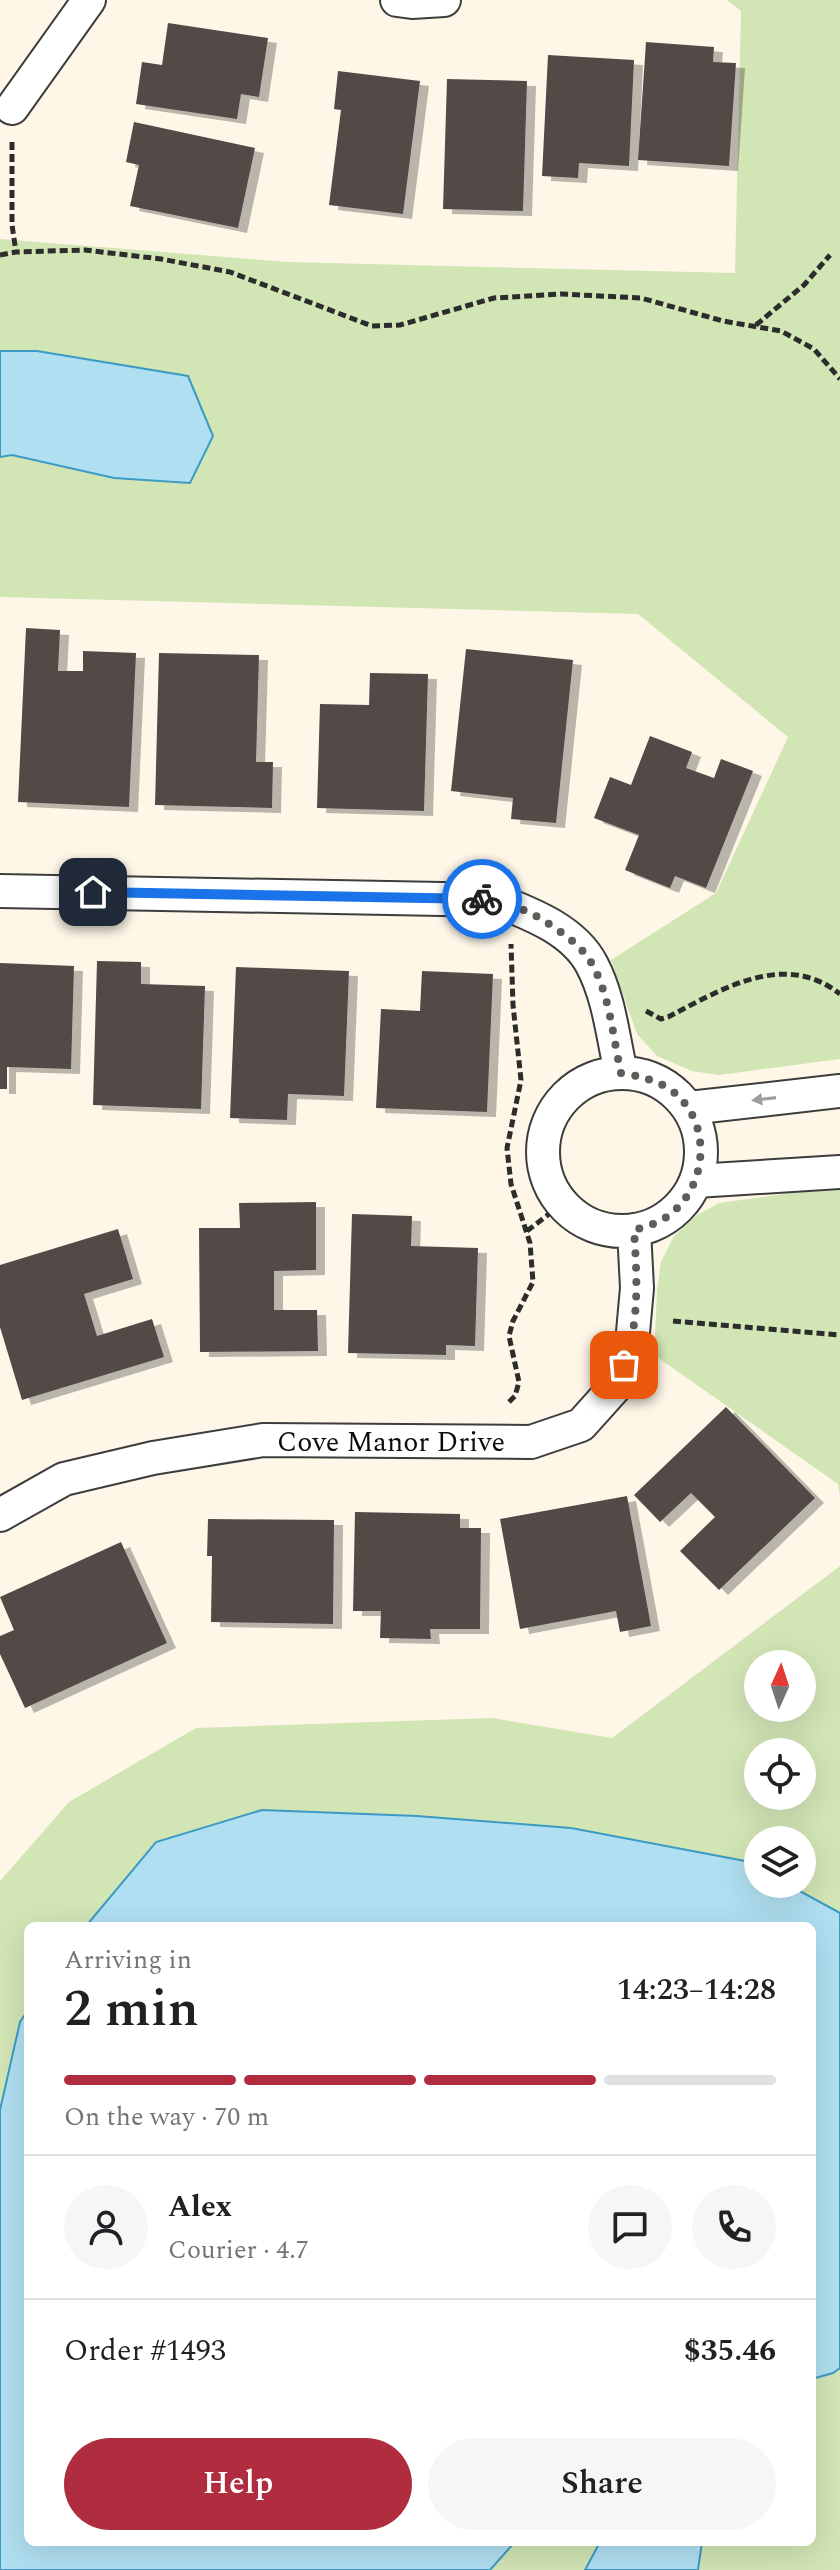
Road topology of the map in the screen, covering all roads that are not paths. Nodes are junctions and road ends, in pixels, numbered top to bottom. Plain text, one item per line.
1 (89, 0) edge
2 (397, 0) edge
3 (444, 0) edge
4 (12, 108) road end
5 (0, 891) edge
6 (621, 1073) junction
7 (840, 1091) edge
8 (689, 1108) junction
9 (840, 1172) edge
10 (696, 1181) junction
11 (634, 1230) junction
12 (0, 1515) edge

1 - 4 street
2 - 3 street
5 - 6 street
6 - 8 street
6 - 11 street
7 -> 8 street
8 - 10 street
9 - 10 street
10 - 11 street
11 - 12 street, Cove Manor Drive

